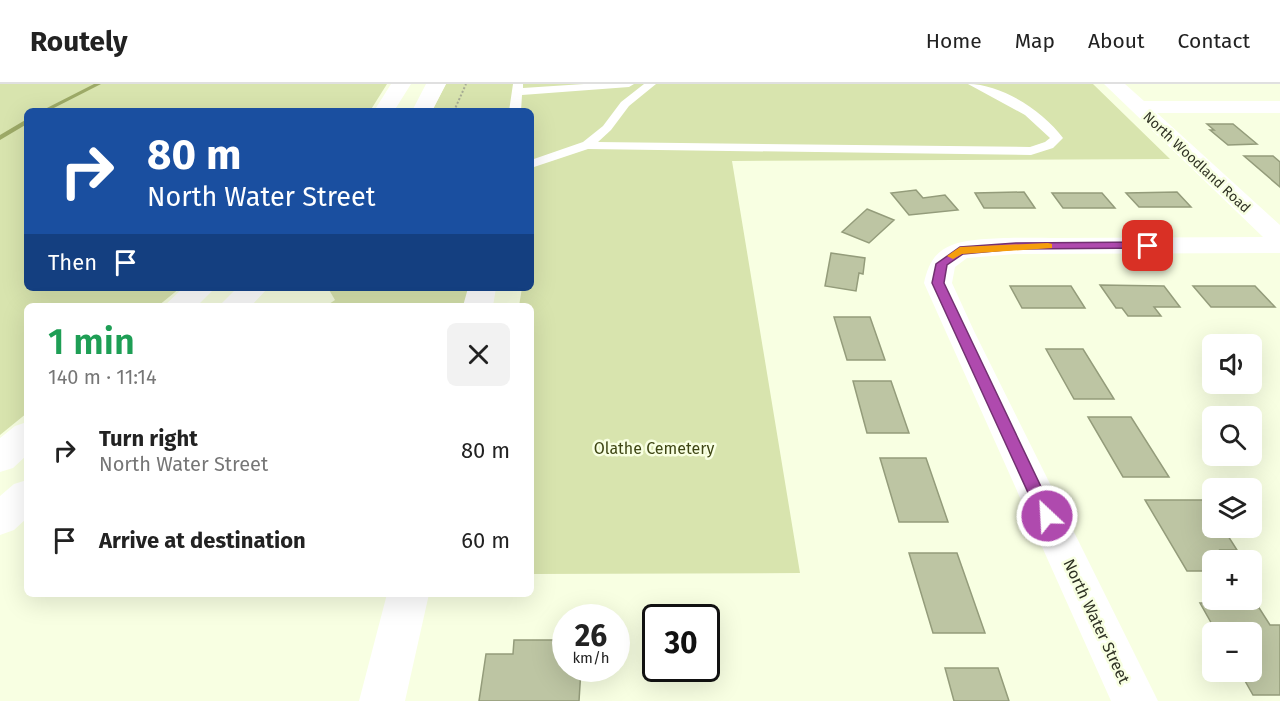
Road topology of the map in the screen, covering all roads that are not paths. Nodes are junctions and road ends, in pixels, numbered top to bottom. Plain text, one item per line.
1 (401, 84) edge
2 (436, 84) edge
3 (629, 84) edge
4 (651, 84) edge
5 (973, 84) edge
6 (1114, 84) edge
7 (518, 88) edge
8 (1280, 106) edge
9 (1138, 107) junction
10 (386, 108) edge
11 (424, 108) edge
12 (515, 108) edge
13 (586, 145) junction
14 (534, 163) edge
15 (1280, 240) edge
16 (1280, 245) edge
17 (198, 291) edge
18 (251, 291) edge
19 (184, 303) edge
20 (237, 303) edge
21 (24, 438) edge
22 (0, 458) edge
23 (24, 498) edge
24 (0, 519) edge
25 (407, 597) edge
26 (382, 701) edge
27 (1135, 701) edge

1 - 10 street
2 - 11 street
3 - 7 lane
4 - 13 lane
5 - 13 lane
6 - 9 street, North Woodland Road
7 - 12 lane
8 - 9 street
9 - 15 street, North Woodland Road
13 - 14 lane
16 - 27 street, North Water Street
17 - 19 street
18 - 20 street
21 - 22 street
23 - 24 street
25 - 26 street

